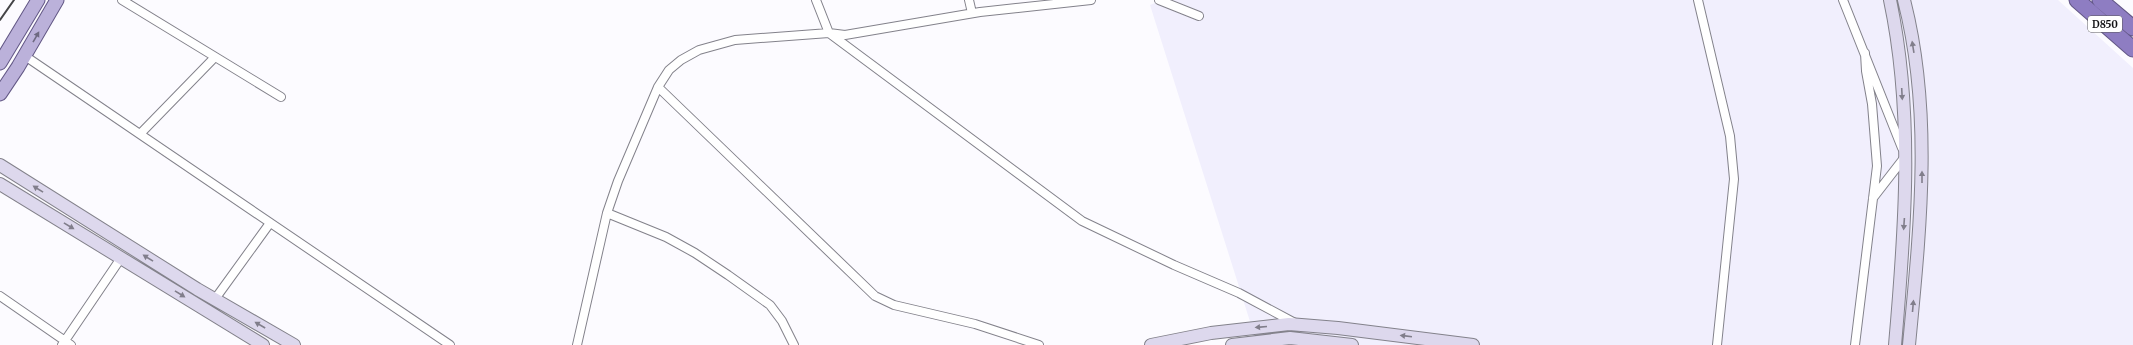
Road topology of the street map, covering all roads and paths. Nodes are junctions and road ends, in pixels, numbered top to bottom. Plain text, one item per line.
1 (38, 0) edge
2 (57, 0) edge
3 (122, 0) edge
4 (816, 0) edge
5 (969, 0) edge
6 (1091, 0) edge
7 (1159, 0) edge
8 (1698, 0) edge
9 (1843, 0) edge
10 (1890, 0) edge
11 (1904, 0) edge
12 (2077, 0) edge
13 (2100, 0) edge
14 (972, 13) junction
15 (1199, 16) dead end
16 (2133, 28) edge
17 (829, 33) junction
18 (2133, 49) edge
19 (1865, 53) junction
20 (25, 56) junction
21 (215, 57) junction
22 (0, 63) edge
23 (658, 87) junction
24 (0, 94) edge
25 (281, 97) dead end
26 (140, 134) junction
27 (1904, 155) junction
28 (0, 165) edge
29 (0, 184) edge
30 (1873, 198) junction
31 (607, 213) junction
32 (270, 223) junction
33 (121, 258) junction
34 (0, 296) edge
35 (215, 299) junction
36 (1299, 325) junction
37 (1288, 342) edge
38 (66, 344) edge
39 (263, 345) edge
40 (294, 345) edge
41 (450, 345) edge
42 (577, 345) edge
43 (794, 345) edge
44 (1039, 345) edge
45 (1151, 345) edge
46 (1232, 345) edge
47 (1352, 345) edge
48 (1473, 345) edge
49 (1717, 345) edge
50 (1855, 345) edge
51 (1895, 345) edge
52 (1909, 345) edge

1 - 22 main road
20 -> 2 main road
3 - 21 street
4 - 17 street
5 - 14 street
6 - 14 street
7 - 15 street
8 - 49 street
9 - 19 street
10 -> 27 street
52 -> 11 street
12 - 18 highway, D850
13 - 16 highway, D850
14 - 17 street
17 - 23 street
17 - 36 street
19 - 27 street
19 - 30 street
20 - 24 main road
20 - 26 street
21 - 25 street
21 - 26 street
23 - 31 street
23 - 44 street
26 - 32 street
27 - 30 street
27 -> 51 street
35 -> 28 street
29 -> 33 street
30 - 50 street
31 - 42 street
31 - 43 street
32 - 35 street
32 - 41 street
33 - 38 street
33 -> 39 street
34 - 38 street
40 -> 35 street
36 -> 45 street
48 -> 36 street
37 - 46 street
37 - 47 street

